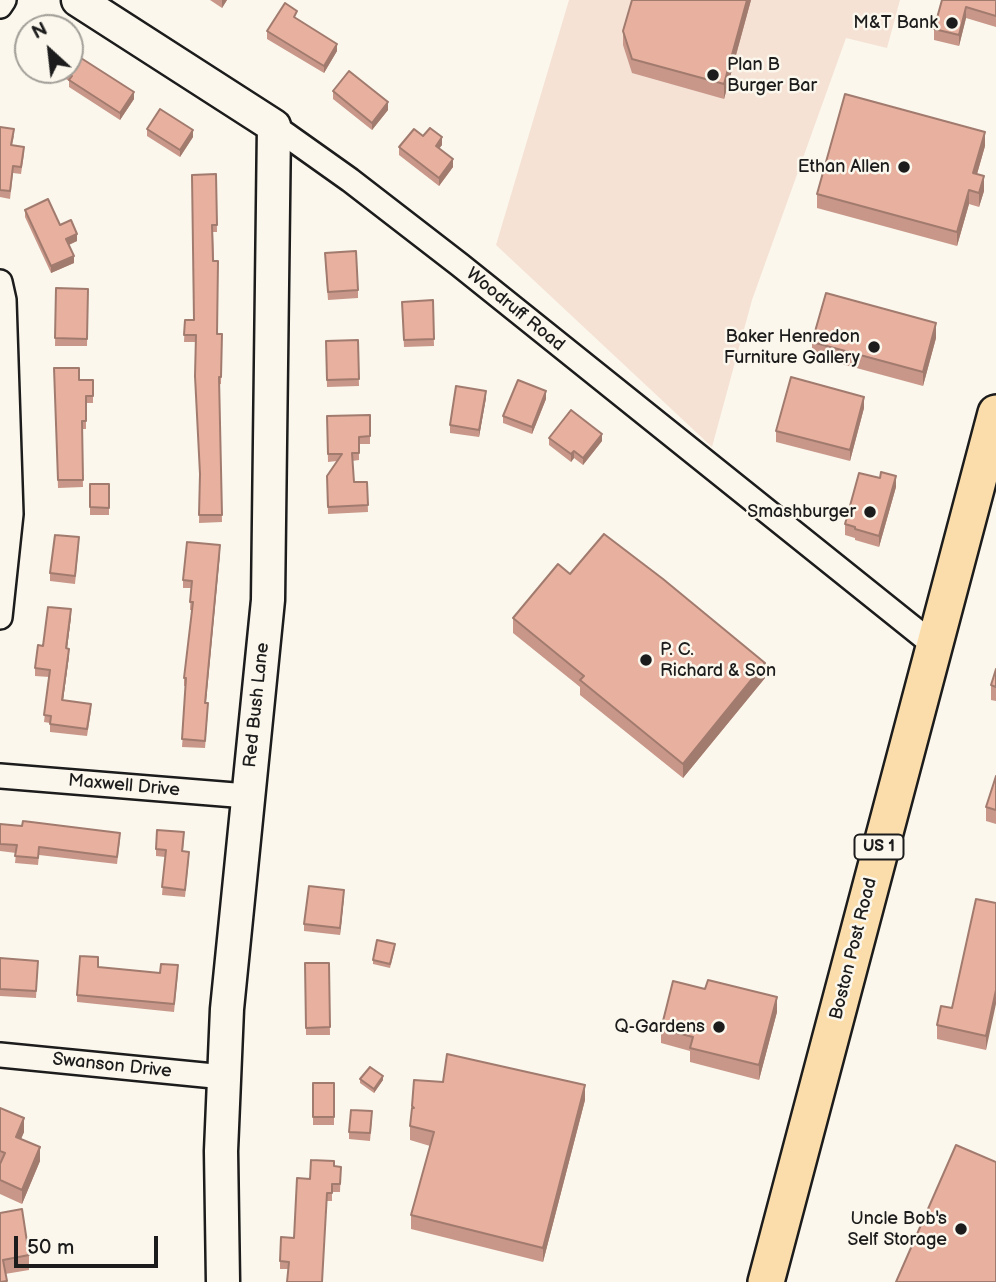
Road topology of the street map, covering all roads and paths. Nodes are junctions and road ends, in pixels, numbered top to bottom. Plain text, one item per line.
1 (4, 0) edge
2 (78, 0) edge
3 (0, 6) edge
4 (274, 127) junction
5 (0, 282) edge
6 (996, 413) edge
7 (6, 513) edge
8 (0, 617) edge
9 (934, 645) junction
10 (0, 776) edge
11 (247, 796) junction
12 (0, 1055) edge
13 (224, 1077) junction
14 (223, 1282) edge
15 (766, 1282) edge

1 - 3 street
2 - 4 street, Woodruff Road
4 - 9 street, Woodruff Road
4 - 11 street, Red Bush Lane
5 - 7 street
6 - 9 main road, Boston Post Road / US 1
7 - 8 street
9 - 15 main road, Boston Post Road / US 1
10 - 11 street, Maxwell Drive
11 - 13 street, Red Bush Lane
12 - 13 street, Swanson Drive
13 - 14 street, Red Bush Lane

